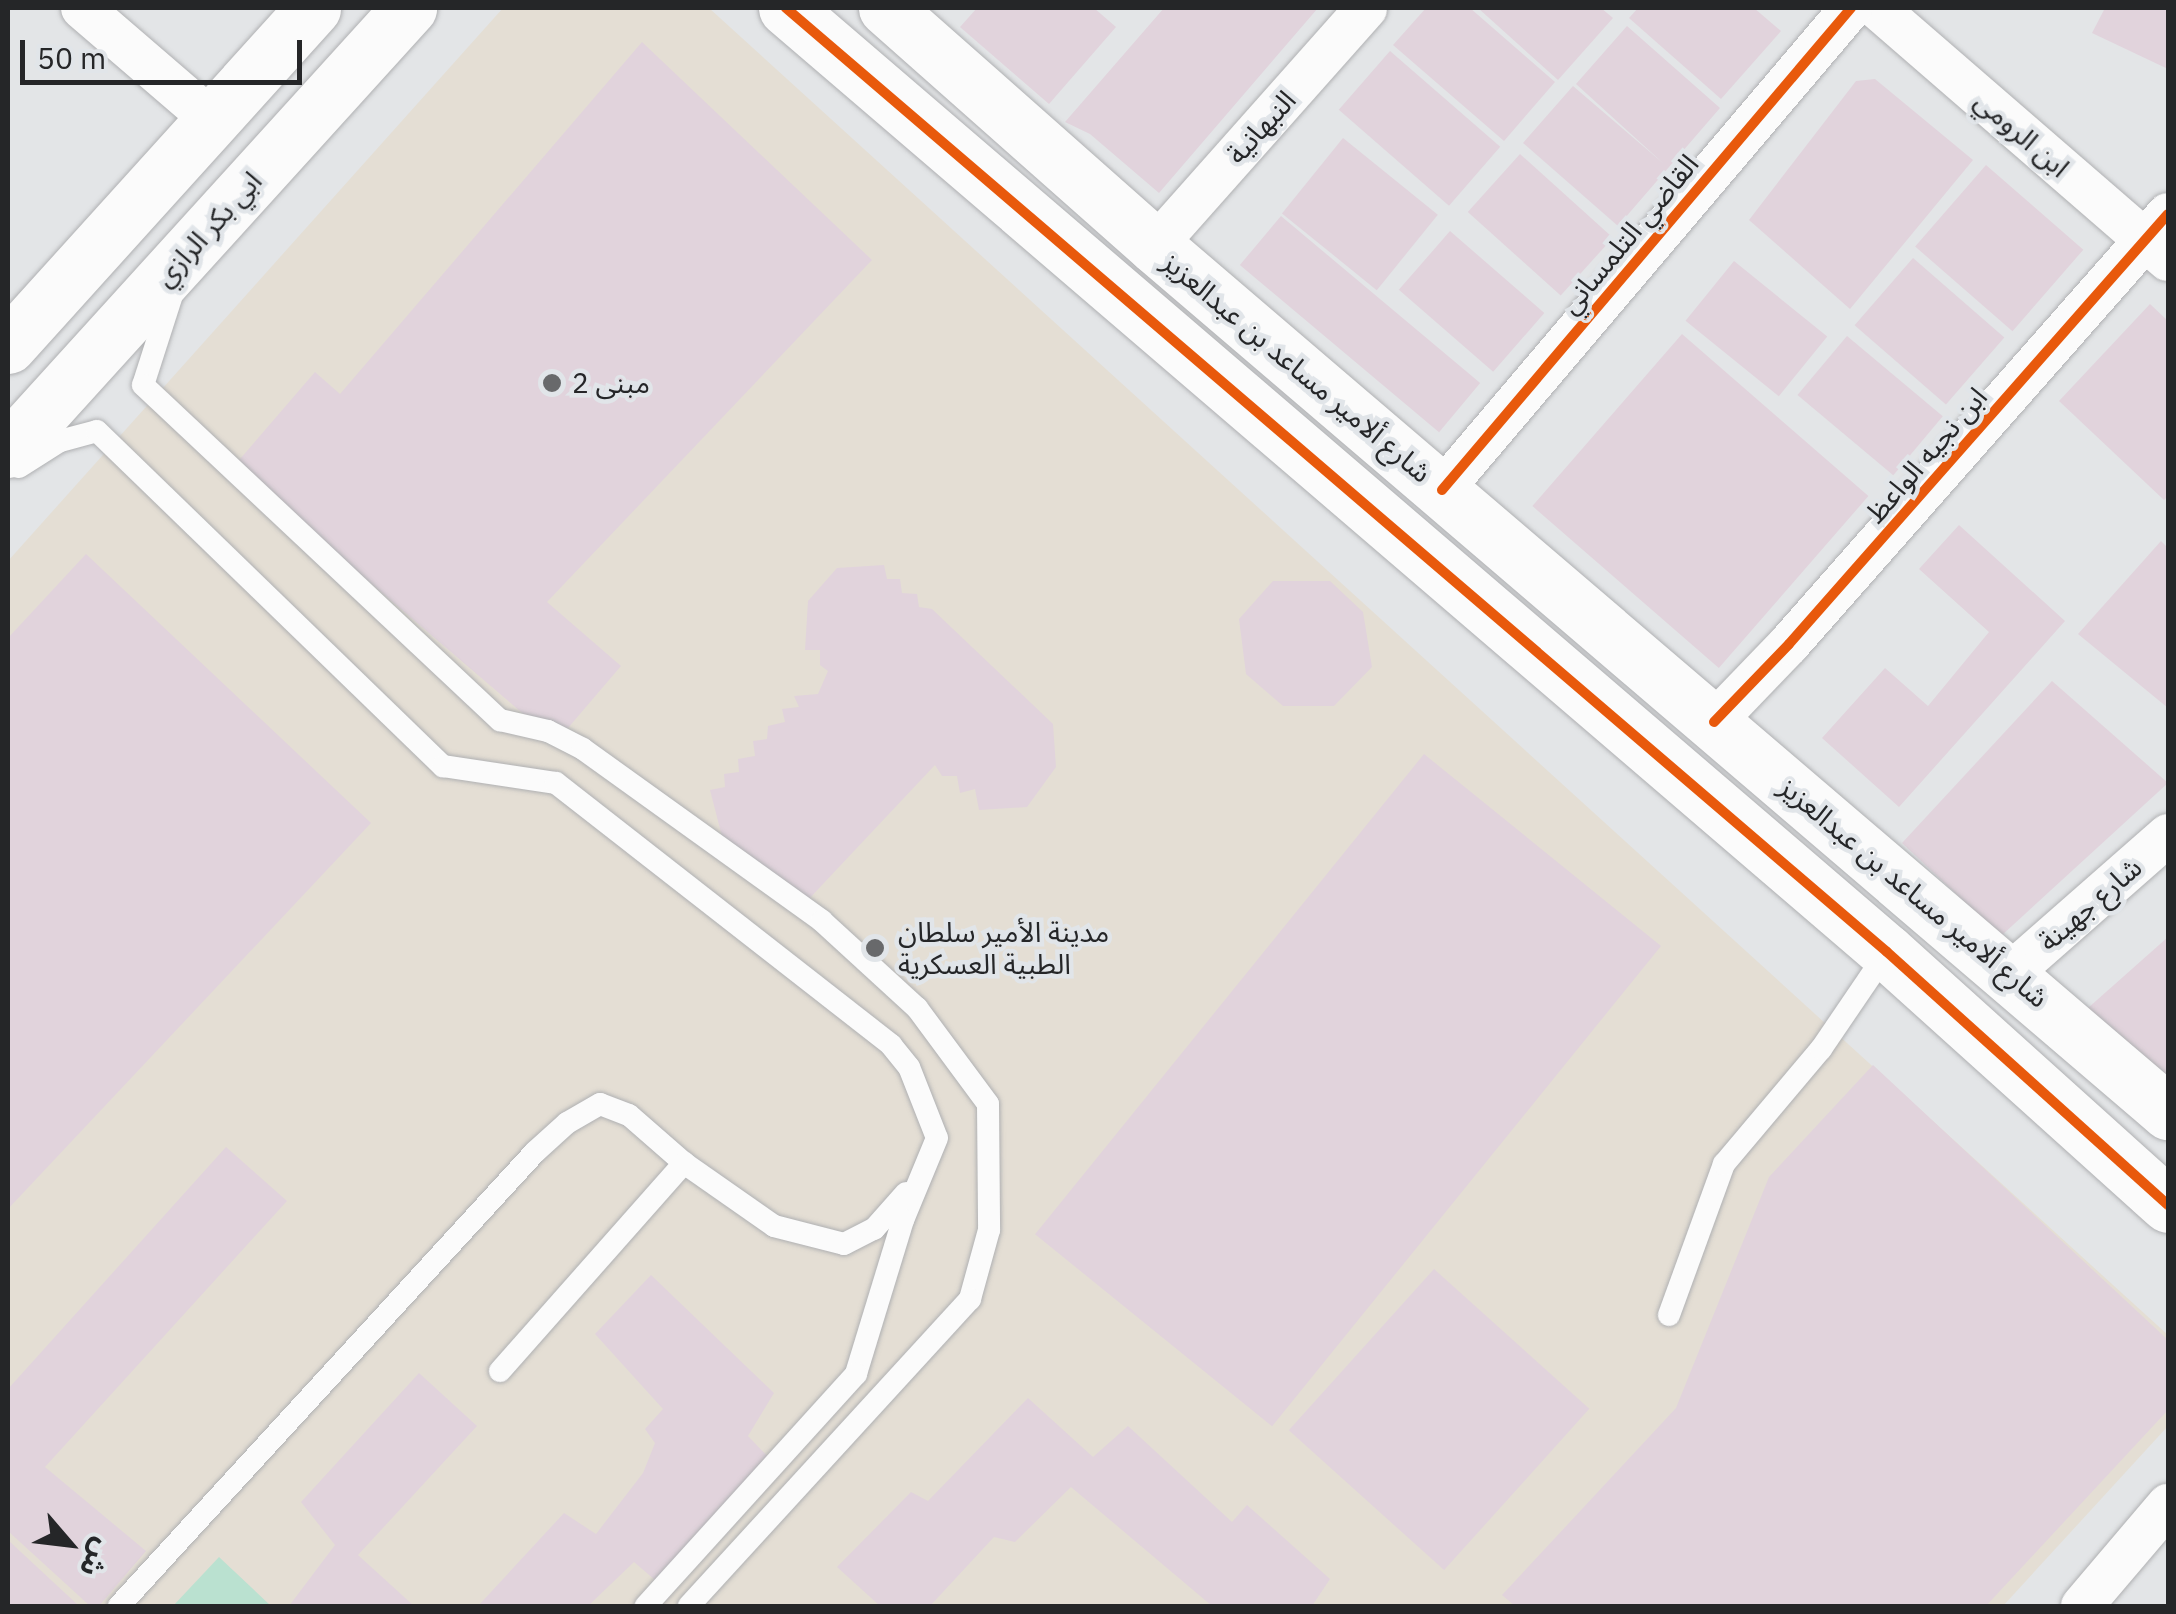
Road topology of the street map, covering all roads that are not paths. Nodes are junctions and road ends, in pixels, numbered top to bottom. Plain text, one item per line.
1 (82, 8) edge
2 (313, 8) edge
3 (409, 8) edge
4 (786, 8) edge
5 (886, 8) edge
6 (1366, 8) edge
7 (1851, 8) edge
8 (1877, 8) edge
9 (212, 120) junction
10 (2161, 238) edge
11 (198, 241) junction
12 (1155, 246) junction
13 (8, 346) edge
14 (8, 450) edge
15 (8, 474) edge
16 (1442, 490) junction
17 (1714, 722) junction
18 (1811, 806) junction
19 (2168, 836) edge
20 (1774, 856) junction
21 (1887, 952) junction
22 (2011, 974) junction
23 (2168, 1112) edge
24 (937, 1138) junction
25 (684, 1163) junction
26 (2168, 1205) edge
27 (1669, 1315) dead end
28 (500, 1372) dead end
29 (2168, 1504) edge
30 (119, 1606) edge
31 (646, 1606) edge
32 (688, 1606) edge
33 (2082, 1606) edge

1 - 9 street
2 - 9 street
3 - 11 street, ابي بكر الرازي
4 - 20 street
5 - 12 street, شارع ألامير مساعد بن عبدالعزيز
6 - 12 street, النبهانية
7 - 16 street, القاضي التلمساني
8 - 10 street, ابن الرومي
9 - 13 street
10 - 17 street, ابن نجيه الواعظ
11 - 14 street, ابي بكر الرازي
11 - 32 lane
12 - 16 street, شارع ألامير مساعد بن عبدالعزيز
15 - 24 lane
16 - 17 street, شارع ألامير مساعد بن عبدالعزيز
17 - 18 street, شارع ألامير مساعد بن عبدالعزيز
18 - 20 street
18 - 22 street, شارع ألامير مساعد بن عبدالعزيز
19 - 22 street, شارع جهينة
20 - 21 street
21 - 26 street
21 - 27 lane
22 - 23 street, شارع ألامير مساعد بن عبدالعزيز
24 - 25 lane
24 - 31 lane
25 - 28 lane
25 - 30 lane
29 - 33 street

